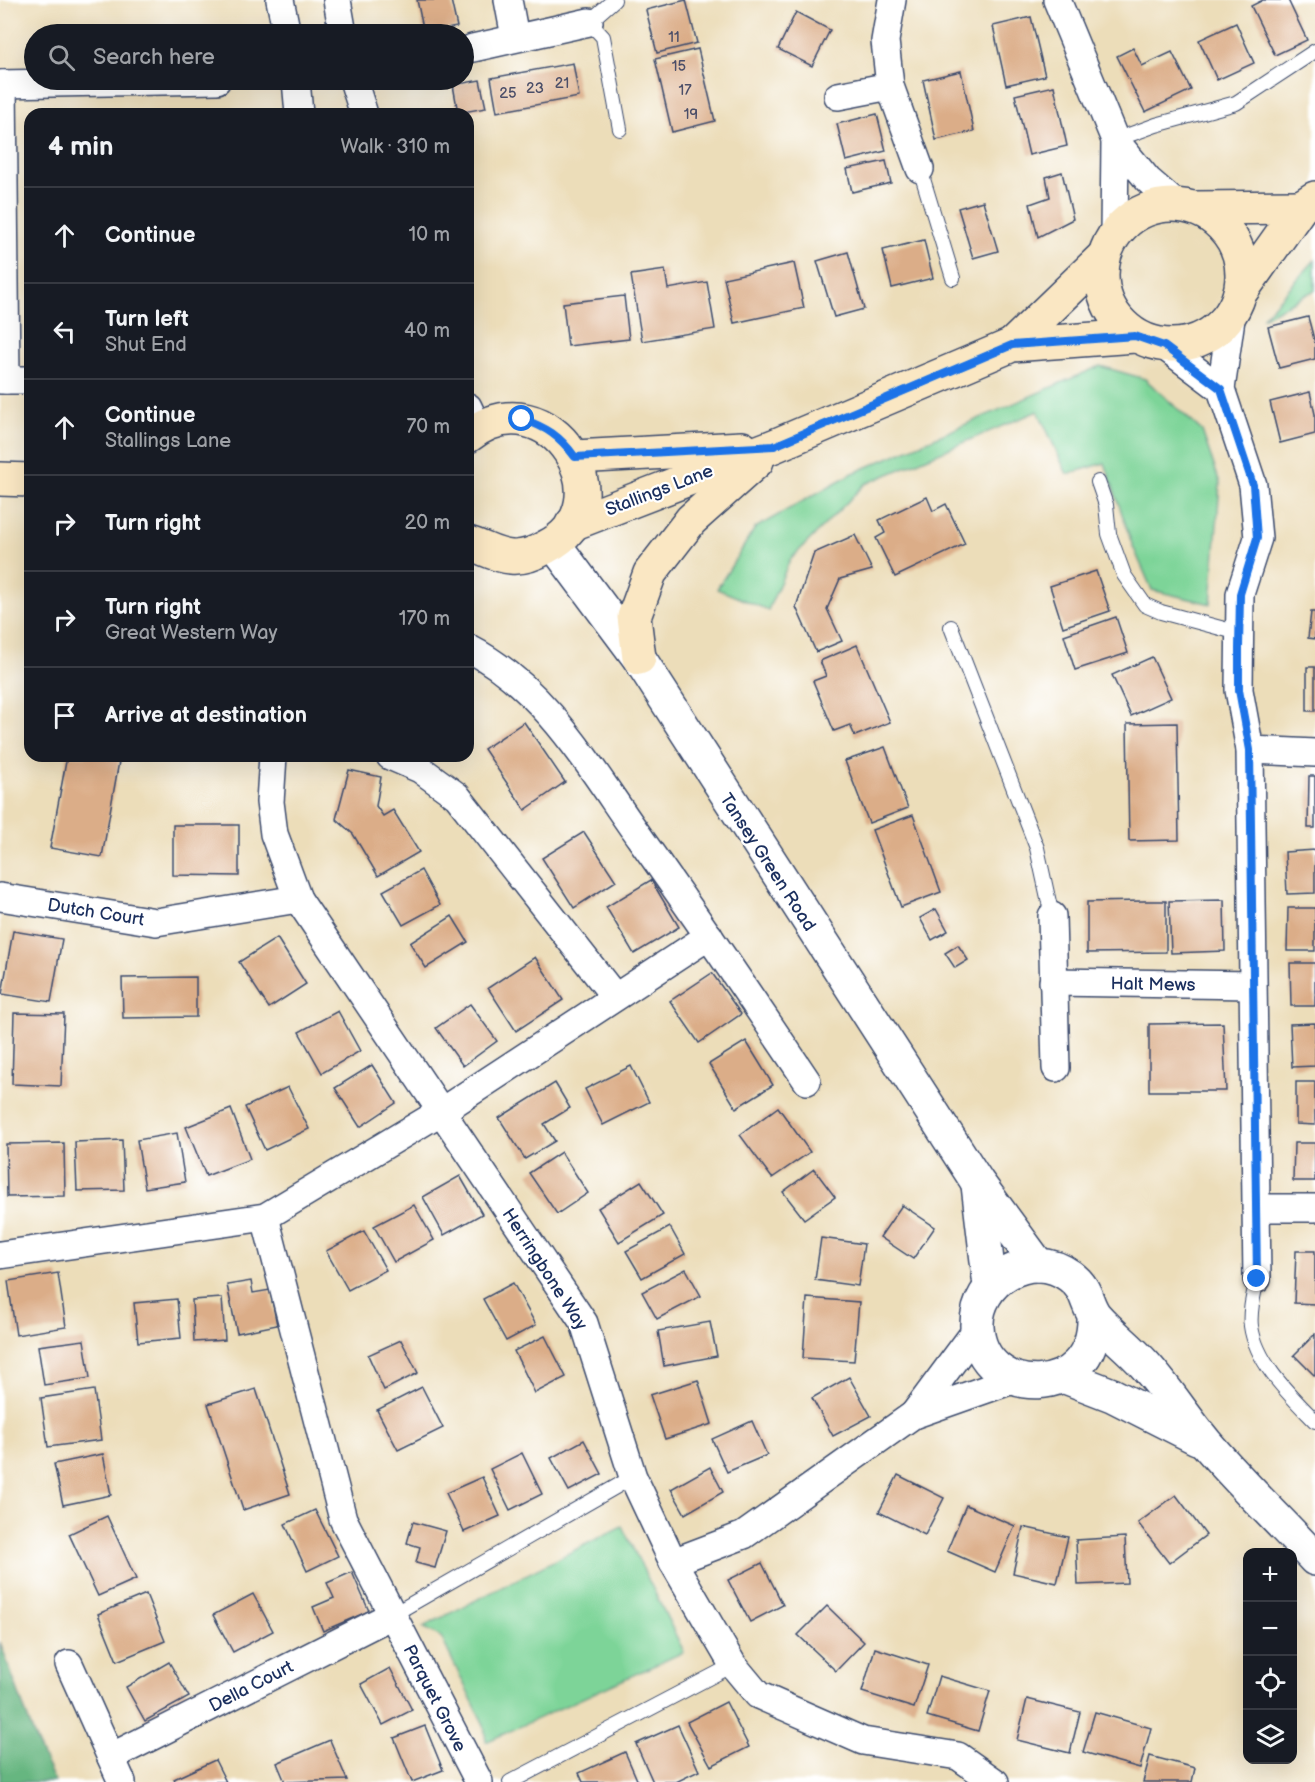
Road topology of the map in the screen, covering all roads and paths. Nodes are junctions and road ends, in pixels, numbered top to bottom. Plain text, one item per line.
1 (280, 0) edge
2 (338, 0) edge
3 (508, 0) edge
4 (614, 0) edge
5 (892, 0) edge
6 (1057, 0) edge
7 (589, 22) junction
8 (285, 24) edge
9 (342, 24) edge
10 (515, 37) junction
11 (474, 48) edge
12 (1315, 51) edge
13 (1, 84) edge
14 (24, 84) edge
15 (890, 86) junction
16 (297, 90) edge
17 (356, 90) edge
18 (838, 96) dead end
19 (298, 108) edge
20 (362, 108) edge
21 (620, 129) dead end
22 (1115, 140) junction
23 (920, 169) joint
24 (1308, 203) edge
25 (1186, 207) junction
26 (1109, 246) junction
27 (953, 278) dead end
28 (1236, 302) junction
29 (1149, 341) junction
30 (1012, 345) junction
31 (12, 380) edge
32 (1221, 389) junction
33 (474, 424) edge
34 (774, 446) junction
35 (575, 457) junction
36 (0, 479) edge
37 (24, 480) edge
38 (1098, 482) dead end
39 (563, 534) junction
40 (474, 544) edge
41 (951, 627) dead end
42 (1239, 633) junction
43 (474, 652) edge
44 (639, 658) junction
45 (1250, 750) junction
46 (1315, 753) edge
47 (273, 762) edge
48 (404, 762) edge
49 (0, 897) edge
50 (298, 899) junction
51 (1052, 916) joint
52 (709, 936) junction
53 (1053, 982) junction
54 (1252, 985) junction
55 (615, 997) junction
56 (1056, 1068) dead end
57 (807, 1081) dead end
58 (442, 1111) junction
59 (978, 1183) junction
60 (1258, 1208) junction
61 (1315, 1208) edge
62 (265, 1217) junction
63 (0, 1255) edge
64 (1038, 1265) junction
65 (1257, 1279) joint
66 (990, 1286) junction
67 (1094, 1315) junction
68 (977, 1329) junction
69 (1063, 1376) junction
70 (1015, 1379) junction
71 (913, 1414) junction
72 (1315, 1421) edge
73 (1206, 1443) junction
74 (633, 1477) junction
75 (1315, 1559) edge
76 (673, 1562) junction
77 (392, 1615) junction
78 (69, 1664) dead end
79 (733, 1665) junction
80 (111, 1756) junction
81 (122, 1782) edge
82 (479, 1782) edge
83 (510, 1782) edge
84 (995, 1782) edge

1 - 8 street
2 - 9 street
3 - 10 street
4 - 7 lane
5 - 15 street
6 - 22 street
7 - 10 street
7 - 21 lane
10 - 11 street
12 - 22 lane
13 - 14 street
13 - 31 street
15 - 18 street
15 - 23 street
16 - 19 street
17 - 20 street
22 - 25 street
22 - 26 street
23 - 27 lane
24 - 25 main road
24 - 28 main road
25 - 26 main road
25 - 28 main road
26 - 29 main road
26 - 30 main road, Stallings Lane
28 - 29 main road
28 - 32 street
29 - 30 main road, Stallings Lane
29 - 32 street
30 - 34 main road, Stallings Lane
32 - 42 street
33 - 35 main road
34 - 35 main road
34 - 39 main road, Stallings Lane
34 - 44 main road
35 - 39 main road
36 - 37 main road
38 - 42 lane
39 - 40 main road, Stallings Lane
39 - 44 street, Tansey Green Road
41 - 51 lane
42 - 45 street
43 - 52 street
44 - 59 street, Tansey Green Road
45 - 46 street
45 - 54 street
47 - 50 street, Herringbone Way
48 - 55 street
49 - 50 street, Dutch Court
50 - 58 street, Herringbone Way
51 - 53 street
52 - 55 street
52 - 57 street
53 - 54 street, Halt Mews
53 - 56 street
54 - 60 street
55 - 58 street
58 - 62 street
58 - 74 street, Herringbone Way
59 - 64 street, Tansey Green Road
59 - 66 street, Tansey Green Road
60 - 61 street
60 - 65 street
62 - 63 street
62 - 77 street, Parquet Grove
64 - 66 street
64 - 67 street
65 - 72 lane
66 - 68 street
67 - 69 street
67 - 73 street
68 - 70 street
68 - 71 street
69 - 70 street
69 - 73 street
70 - 71 street
71 - 76 street
73 - 75 street
74 - 76 street, Herringbone Way
74 - 77 lane
76 - 79 street, Herringbone Way
77 - 80 street, Della Court
77 - 82 street, Parquet Grove
78 - 80 street
79 - 83 lane
79 - 84 street, Herringbone Way
80 - 81 street

